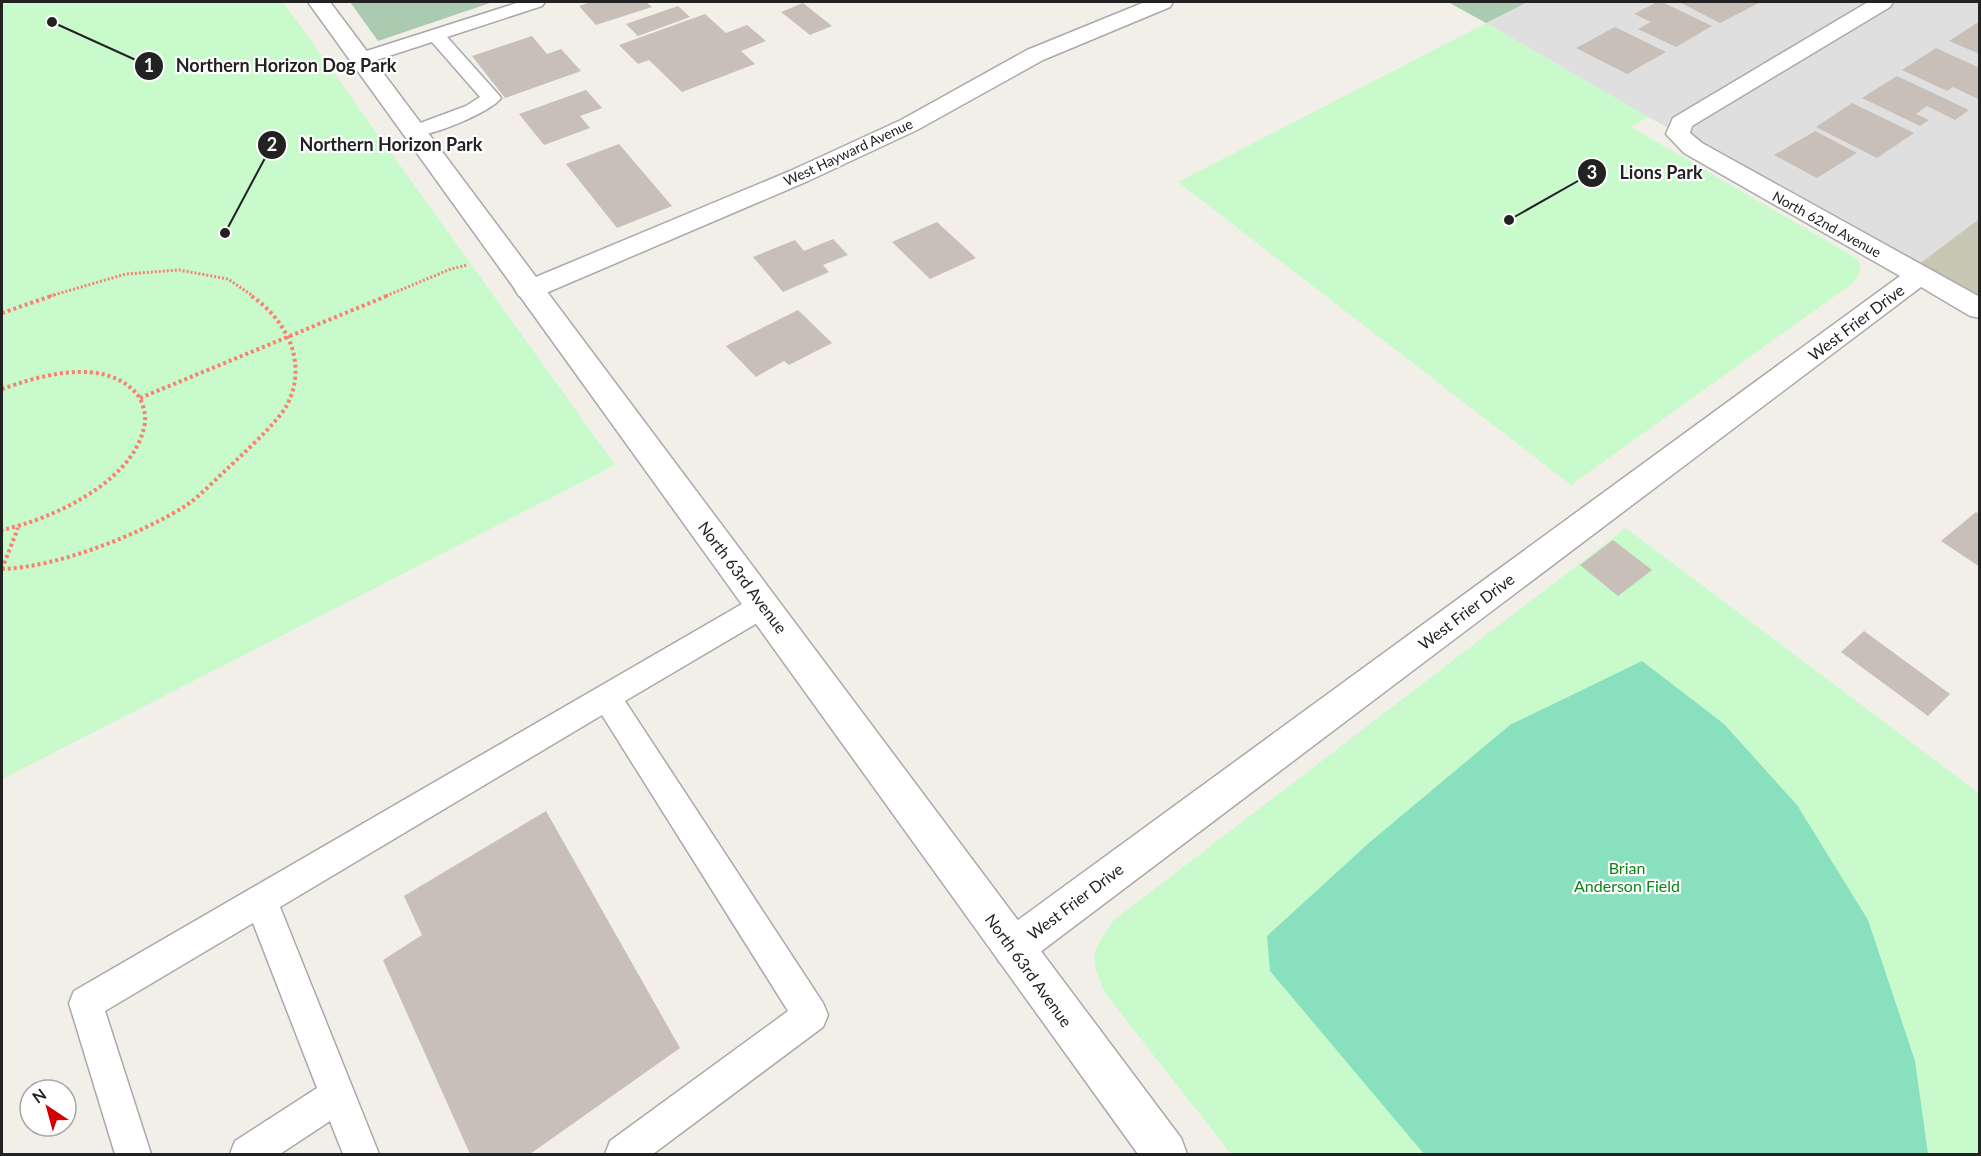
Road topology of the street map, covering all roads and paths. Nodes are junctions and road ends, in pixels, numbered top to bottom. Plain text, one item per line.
1 (319, 2) edge
2 (536, 2) edge
3 (1162, 2) edge
4 (1882, 2) edge
5 (436, 35) junction
6 (361, 60) junction
7 (414, 132) junction
8 (503, 255) junction
9 (1919, 275) junction
10 (529, 290) junction
11 (1980, 309) edge
12 (2, 313) edge
13 (289, 338) junction
14 (2, 388) edge
15 (140, 398) junction
16 (18, 527) junction
17 (2, 530) edge
18 (2, 569) edge
19 (764, 605) junction
20 (607, 698) junction
21 (261, 901) junction
22 (1013, 948) junction
23 (338, 1095) junction
24 (133, 1155) edge
25 (248, 1155) edge
26 (361, 1155) edge
27 (623, 1155) edge
28 (1165, 1155) edge

1 - 6 street, North 63rd Avenue
2 - 5 lane
3 - 10 street, West Hayward Avenue
4 - 9 street, North 62nd Avenue
5 - 6 lane
5 - 7 lane
6 - 7 street, North 63rd Avenue
7 - 8 street, North 63rd Avenue
8 - 10 street, North 63rd Avenue
8 - 13 path
9 - 11 street, North 62nd Avenue
9 - 22 street, West Frier Drive
10 - 19 street, North 63rd Avenue
12 - 13 path
13 - 15 path
13 - 18 path
14 - 15 path
15 - 16 path
16 - 17 path
16 - 18 path
19 - 20 lane
19 - 22 street, North 63rd Avenue
20 - 21 lane
20 - 27 lane
21 - 23 lane
21 - 24 lane
22 - 28 street, North 63rd Avenue
23 - 25 lane
23 - 26 lane

